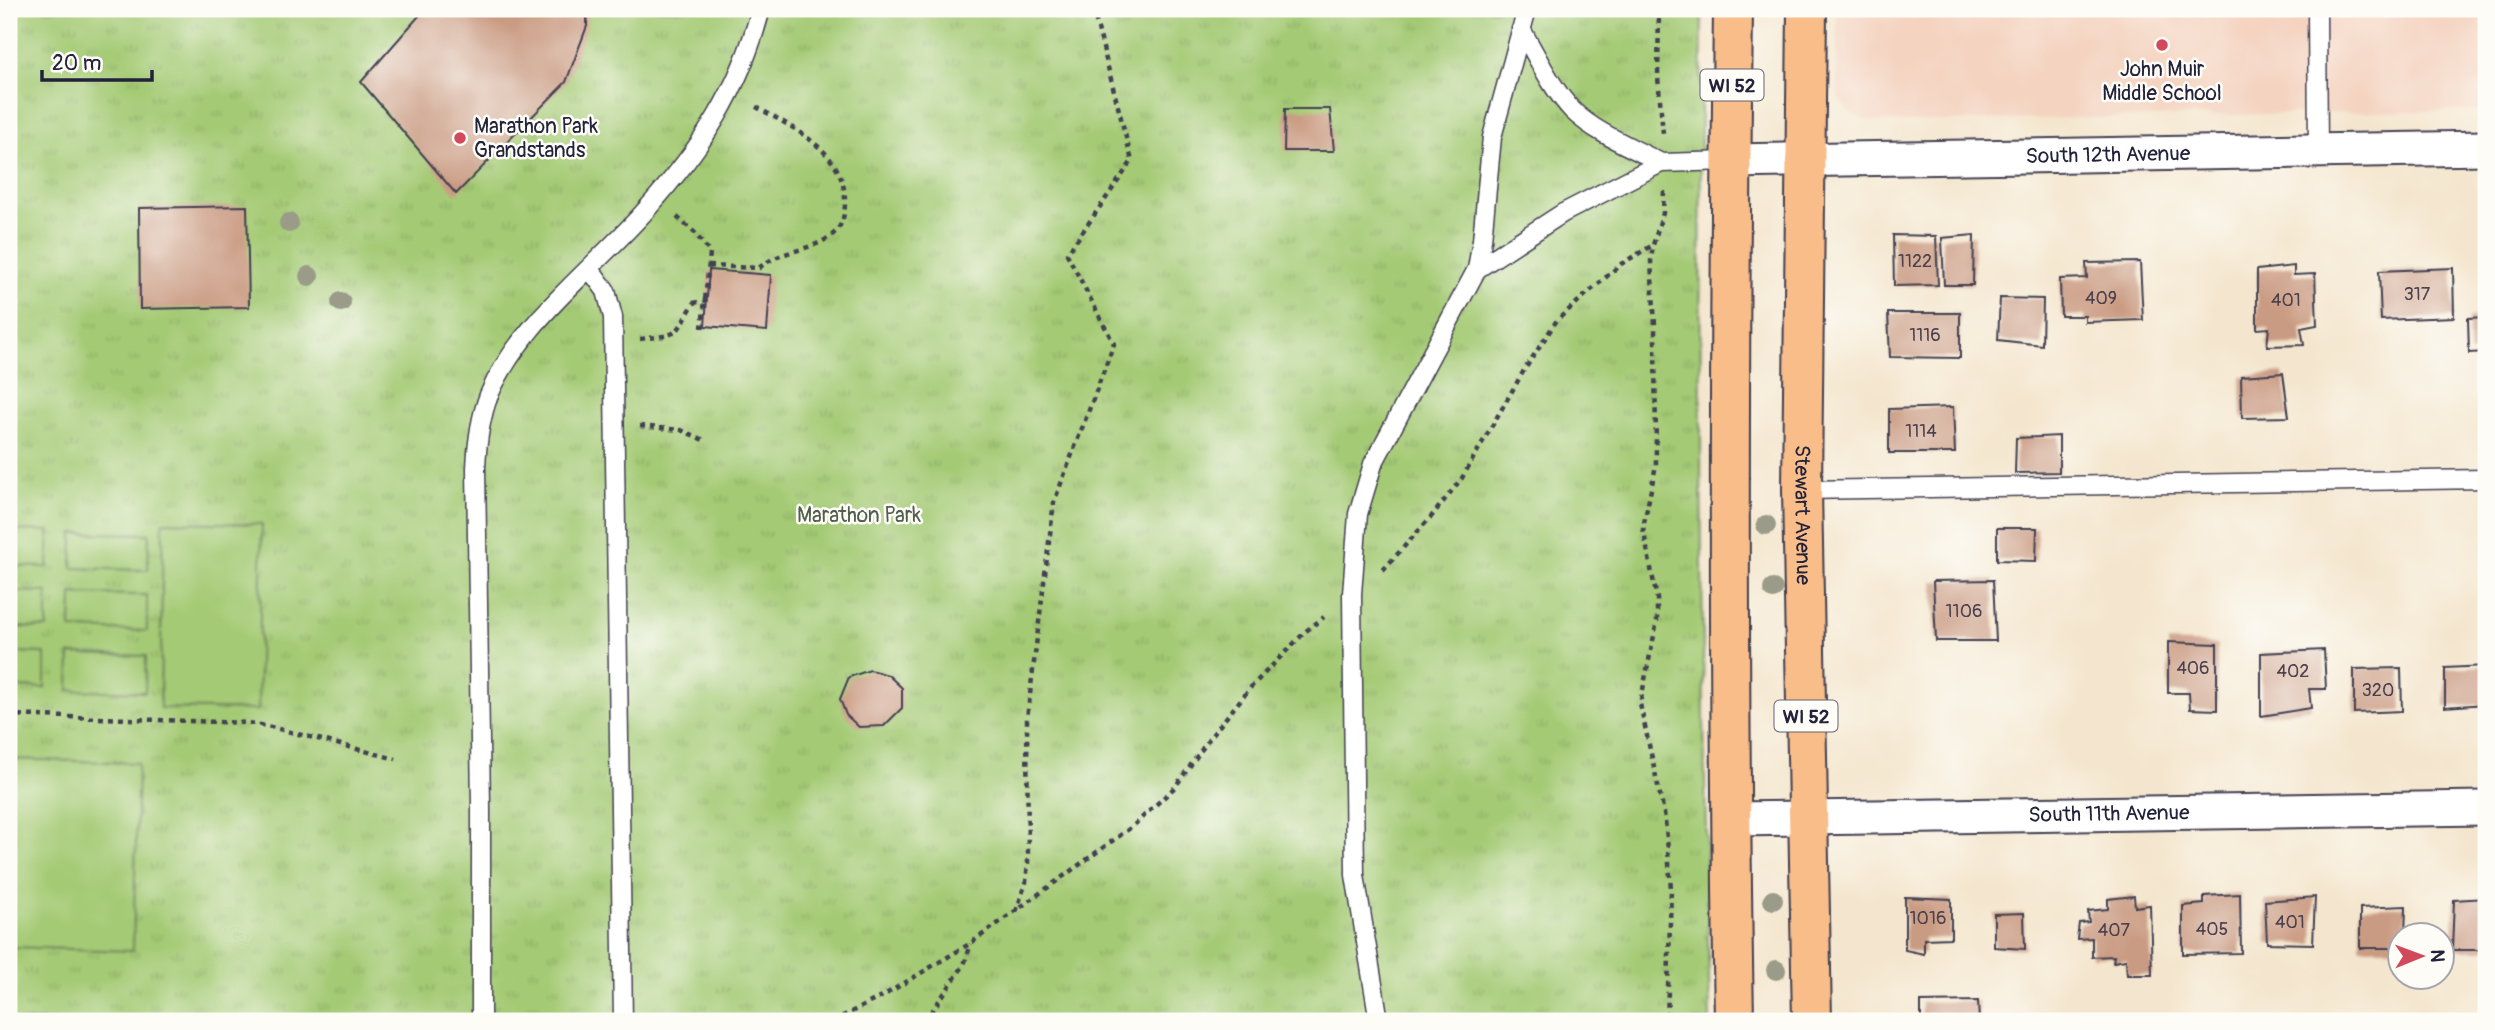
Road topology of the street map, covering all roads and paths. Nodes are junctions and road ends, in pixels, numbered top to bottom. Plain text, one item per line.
1 (761, 9) edge
2 (1093, 9) edge
3 (1527, 9) edge
4 (1659, 9) edge
5 (1733, 9) edge
6 (1807, 9) edge
7 (2317, 9) edge
8 (1521, 29) junction
9 (731, 93) junction
10 (1662, 124) dead end
11 (2486, 148) edge
12 (2318, 149) junction
13 (1804, 159) junction
14 (1730, 161) junction
15 (1661, 163) junction
16 (653, 202) junction
17 (1663, 205) dead end
18 (1653, 245) junction
19 (709, 266) junction
20 (590, 269) junction
21 (1477, 269) junction
22 (706, 300) junction
23 (702, 328) dead end
24 (613, 342) junction
25 (615, 425) junction
26 (706, 441) dead end
27 (2486, 479) edge
28 (1802, 490) junction
29 (1352, 594) junction
30 (9, 715) edge
31 (396, 760) dead end
32 (2486, 808) edge
33 (1808, 818) junction
34 (1731, 819) junction
35 (1016, 912) junction
36 (971, 943) junction
37 (481, 1021) edge
38 (623, 1021) edge
39 (833, 1021) edge
40 (925, 1021) edge
41 (1380, 1021) edge
42 (1667, 1021) edge
43 (1734, 1021) edge
44 (1812, 1021) edge

1 - 9 lane
2 - 35 path
3 - 8 lane
4 - 10 path
5 - 14 main road, WI 52
6 - 13 main road, Stewart Avenue / WI 52
7 - 12 lane
8 - 15 lane
8 - 21 lane
9 - 16 lane
9 - 19 path
11 - 12 street, South 12th Avenue
12 - 13 street, South 12th Avenue
13 - 14 street, South 12th Avenue
13 - 28 main road, Stewart Avenue / WI 52
14 - 15 lane
14 - 34 main road, WI 52
15 - 21 lane
16 - 19 path
16 - 20 lane
17 - 18 path
18 - 29 path
18 - 42 path
19 - 22 path
20 - 24 lane
20 - 37 lane
21 - 29 lane
22 - 23 path
22 - 24 path
24 - 25 lane
25 - 26 path
25 - 38 lane
27 - 28 lane
28 - 33 main road, Stewart Avenue / WI 52
29 - 35 path
29 - 41 lane
30 - 31 path
32 - 33 street, South 11th Avenue
33 - 34 street, South 11th Avenue
33 - 44 main road, Stewart Avenue / WI 52
34 - 43 main road, WI 52
35 - 36 path
36 - 39 path
36 - 40 path

